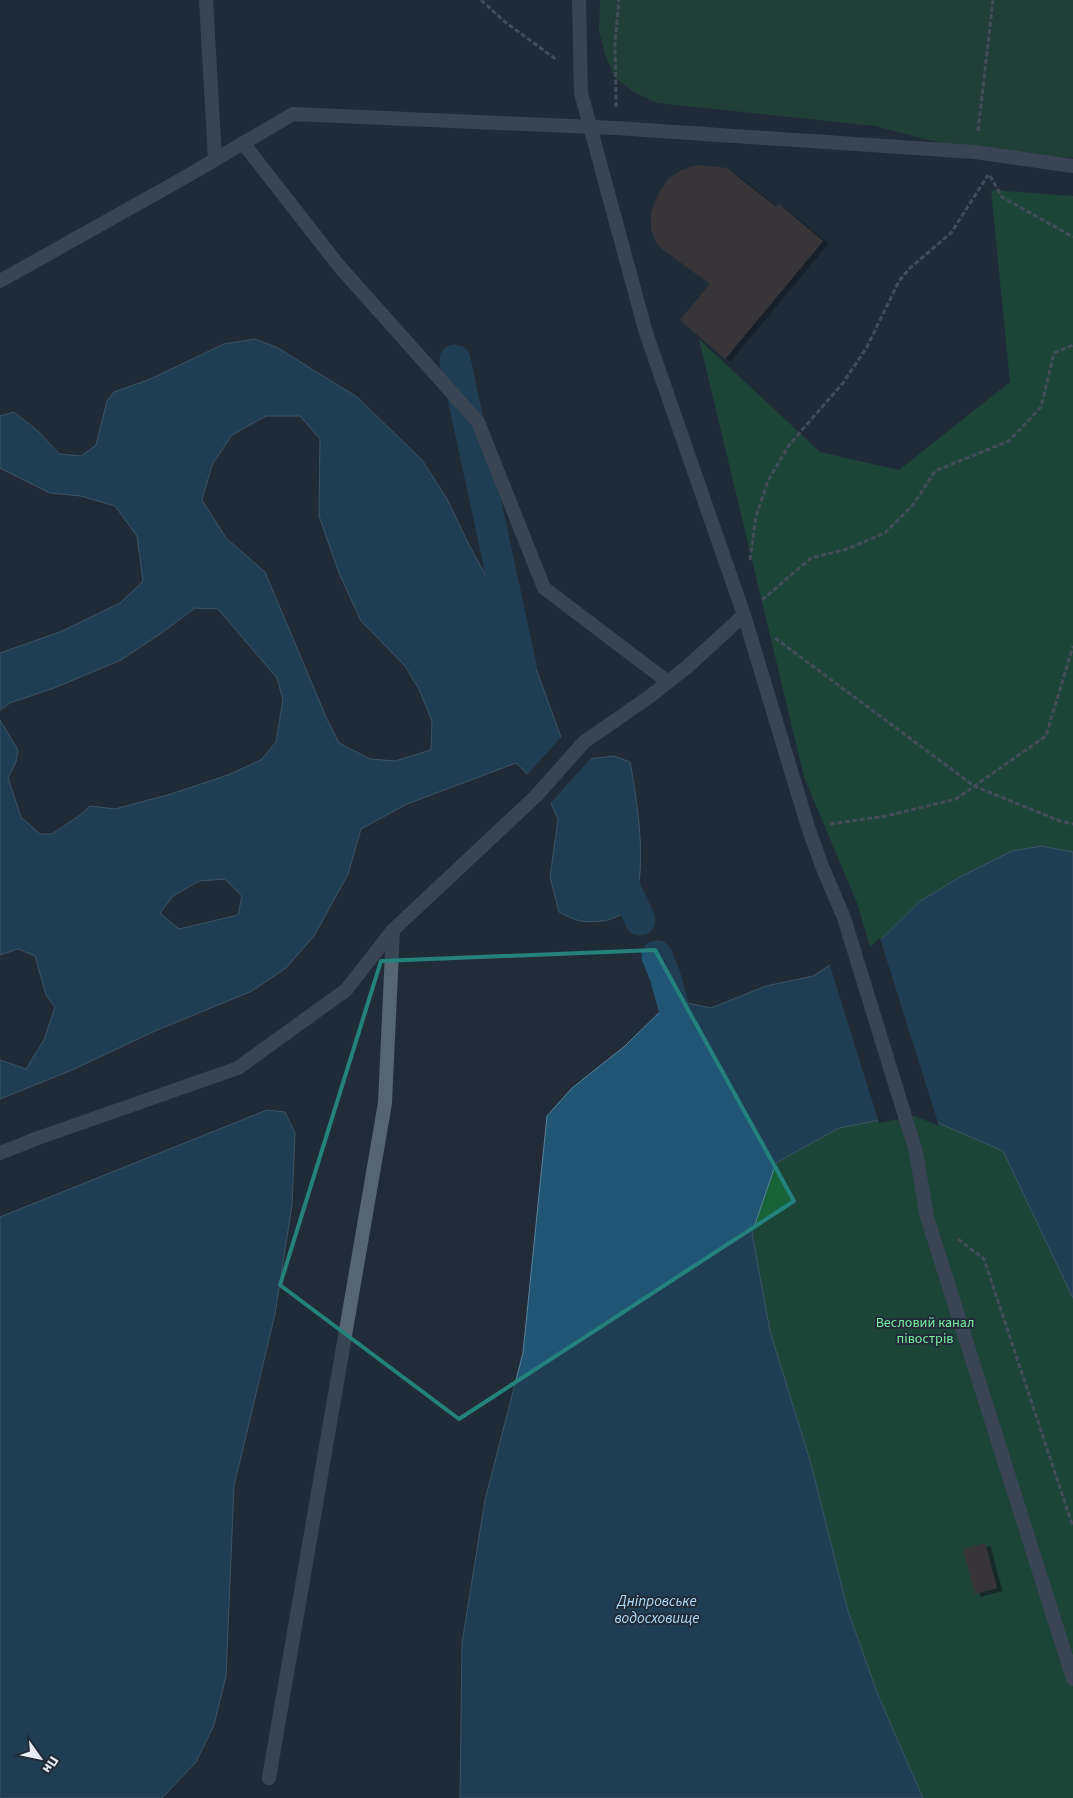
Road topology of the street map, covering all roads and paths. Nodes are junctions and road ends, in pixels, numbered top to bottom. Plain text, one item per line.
1 (206, 0) edge
2 (481, 0) edge
3 (579, 0) edge
4 (618, 0) edge
5 (993, 0) edge
6 (581, 77) junction
7 (590, 127) junction
8 (616, 128) junction
9 (243, 143) junction
10 (981, 153) junction
11 (215, 160) junction
12 (1073, 166) edge
13 (989, 174) junction
14 (1073, 236) edge
15 (0, 281) edge
16 (1073, 345) edge
17 (750, 561) dead end
18 (744, 615) junction
19 (1073, 646) edge
20 (668, 682) junction
21 (974, 786) junction
22 (1073, 824) edge
23 (808, 827) junction
24 (393, 930) junction
25 (0, 1153) edge
26 (927, 1217) junction
27 (1073, 1527) edge
28 (1073, 1679) edge
29 (269, 1778) dead end

1 - 11 street
2 - 6 path
3 - 6 street
4 - 8 path
5 - 10 path
6 - 7 street
7 - 8 street
7 - 9 street
7 - 18 street
8 - 10 street
9 - 11 street
9 - 20 street
10 - 12 street
10 - 13 path
11 - 15 street
13 - 14 path
13 - 17 path
16 - 18 path
18 - 20 street
18 - 21 path
18 - 23 street
19 - 21 path
20 - 24 street
21 - 22 path
21 - 23 path
23 - 26 street
24 - 25 street
24 - 29 street
26 - 27 path
26 - 28 street

